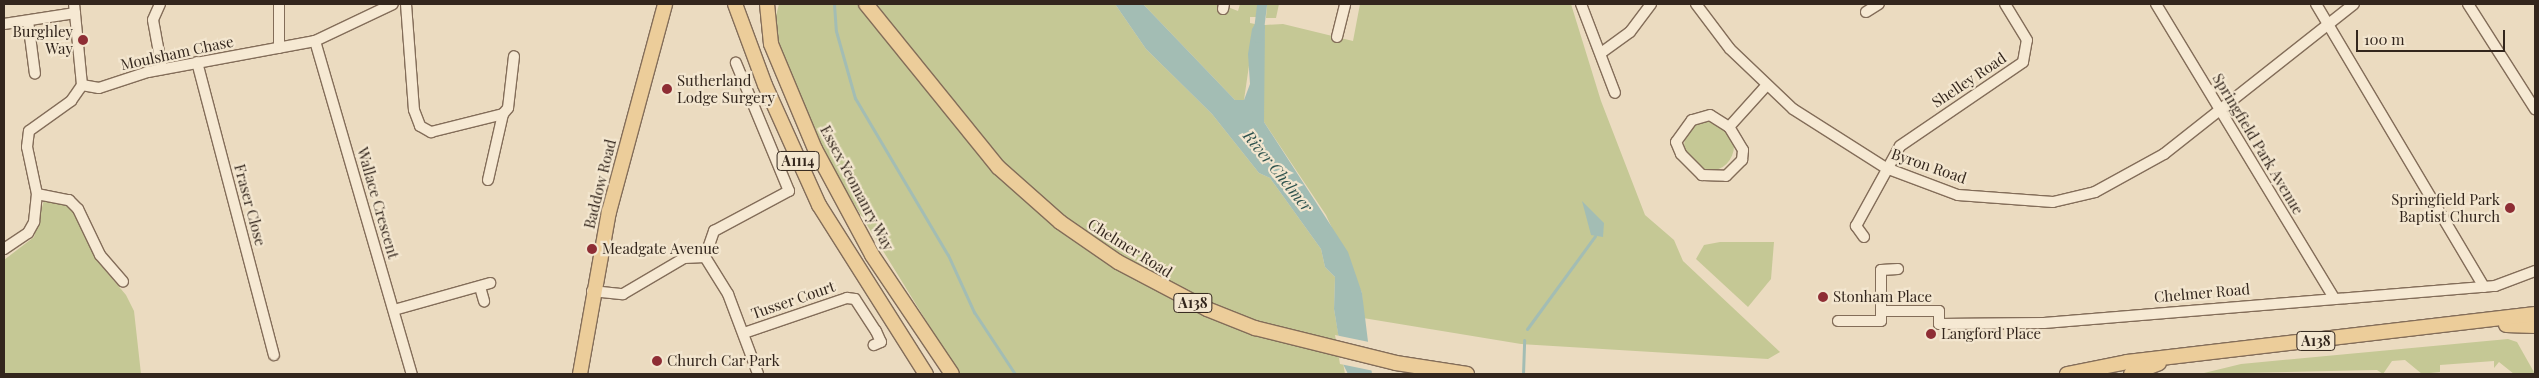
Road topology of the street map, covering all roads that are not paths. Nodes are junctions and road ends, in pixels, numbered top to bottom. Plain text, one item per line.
1 (160, 4) edge
2 (279, 4) edge
3 (393, 4) edge
4 (406, 4) edge
5 (665, 4) edge
6 (735, 4) edge
7 (767, 4) edge
8 (866, 4) edge
9 (1345, 4) edge
10 (1581, 4) edge
11 (1651, 4) edge
12 (1696, 4) edge
13 (1879, 4) edge
14 (2005, 4) edge
15 (2156, 4) edge
16 (2316, 4) edge
17 (2354, 4) edge
18 (2468, 4) edge
19 (74, 8) edge
20 (1866, 12) dead end
21 (28, 21) junction
22 (4, 24) edge
23 (2328, 24) junction
24 (1337, 37) dead end
25 (315, 41) junction
26 (280, 48) junction
27 (1601, 53) junction
28 (514, 56) dead end
29 (197, 62) junction
30 (736, 63) dead end
31 (162, 69) junction
32 (35, 74) dead end
33 (82, 85) junction
34 (1766, 86) junction
35 (1615, 93) dead end
36 (2535, 109) edge
37 (2219, 110) junction
38 (503, 114) junction
39 (1729, 128) junction
40 (1886, 168) junction
41 (488, 180) dead end
42 (37, 194) junction
43 (1864, 237) dead end
44 (4, 249) edge
45 (705, 257) junction
46 (1898, 269) dead end
47 (2535, 271) edge
48 (123, 281) dead end
49 (2484, 287) junction
50 (592, 291) junction
51 (2335, 298) junction
52 (484, 301) dead end
53 (2535, 309) edge
54 (394, 310) junction
55 (1881, 311) junction
56 (2535, 314) edge
57 (1838, 321) dead end
58 (2475, 324) junction
59 (2458, 325) junction
60 (2535, 326) edge
61 (744, 333) junction
62 (874, 345) dead end
63 (274, 356) dead end
64 (2129, 368) edge
65 (412, 374) edge
66 (580, 374) edge
67 (758, 374) edge
68 (926, 374) edge
69 (952, 374) edge
70 (1467, 374) edge
71 (2067, 374) edge
72 (2094, 374) edge

1 - 31 street
2 - 26 street
3 - 25 street, Moulsham Chase
4 - 38 street
5 - 50 main road, Baddow Road
6 - 68 main road, A1114
7 - 69 main road, Essex Yeomanry Way / A1114
8 - 70 main road, Chelmer Road / A138
9 - 24 street
10 - 27 street
11 - 27 street
12 - 34 street, Byron Road
13 - 20 street
14 - 40 street, Shelley Road
15 - 37 street, Springfield Park Avenue
16 - 23 street
17 - 23 street, Byron Road
18 - 36 street
19 - 21 street
19 - 33 street
21 - 22 street
21 - 32 street
23 - 37 street, Byron Road
23 - 49 street
25 - 26 street, Moulsham Chase
25 - 54 street, Wallace Crescent
26 - 29 street, Moulsham Chase
27 - 35 street
28 - 38 street
29 - 31 street, Moulsham Chase
29 - 63 street, Fraser Close
30 - 45 street
31 - 33 street, Moulsham Chase
33 - 42 street
34 - 39 street
34 - 40 street, Byron Road
37 - 40 street, Byron Road
37 - 51 street, Springfield Park Avenue
38 - 41 street
39 - 39 street
40 - 43 street, Shelley Road
42 - 44 street
42 - 48 street
45 - 50 street
45 - 61 street
46 - 55 street
47 - 49 street, Chelmer Road
49 - 51 street, Chelmer Road
50 - 66 main road, Baddow Road
51 - 55 street, Chelmer Road
52 - 54 street
53 - 59 street
54 - 65 street, Wallace Crescent
55 - 57 street
56 - 58 main road, A138
58 - 59 main road, A138
58 - 60 main road, A138
59 - 64 main road, A138
61 - 62 street, Tusser Court
61 - 67 street
64 - 71 main road, A138
64 - 72 main road, A138

